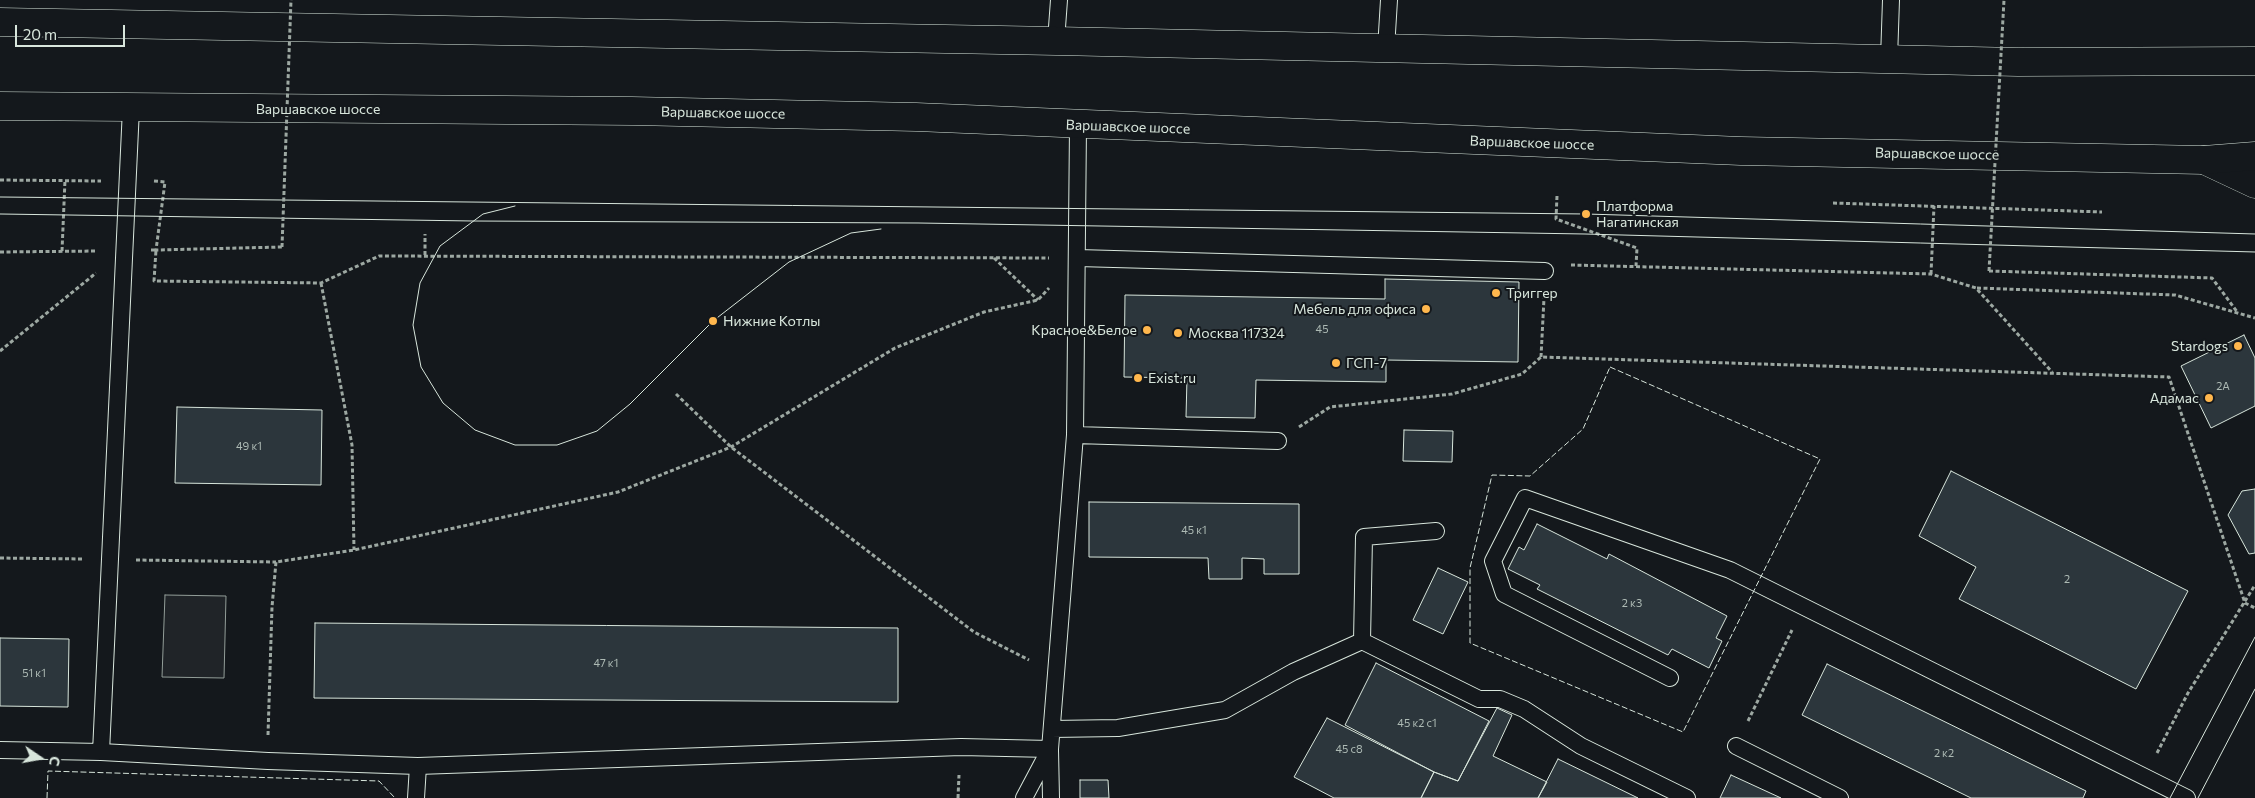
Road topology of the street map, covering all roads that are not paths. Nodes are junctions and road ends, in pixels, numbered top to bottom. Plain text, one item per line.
1 (1059, 0) edge
2 (1389, 0) edge
3 (1891, 0) edge
4 (0, 22) edge
5 (1056, 41) junction
6 (1386, 49) junction
7 (1888, 60) junction
8 (2255, 61) edge
9 (0, 106) edge
10 (130, 108) junction
11 (1078, 126) junction
12 (2255, 156) edge
13 (2204, 160) junction
14 (2255, 184) edge
15 (1078, 258) junction
16 (1545, 271) road end
17 (1075, 435) junction
18 (1278, 441) road end
19 (1436, 531) dead end
20 (1362, 641) junction
21 (1670, 678) dead end
22 (1052, 729) junction
23 (1736, 746) road end
24 (1050, 749) junction
25 (0, 750) edge
26 (101, 752) junction
27 (418, 766) junction
28 (416, 798) edge
29 (1024, 798) edge
30 (1051, 798) edge
31 (1687, 798) edge
32 (1840, 798) edge
33 (2187, 798) edge

1 - 5 lane
2 - 6 lane
3 - 7 lane
4 - 5 main road
5 - 6 main road
6 - 7 main road
7 - 8 main road
9 - 10 main road, Варшавское шоссе
10 - 11 main road, Варшавское шоссе
10 - 26 lane
11 - 13 main road, Варшавское шоссе
11 - 15 lane
12 - 13 main road, Варшавское шоссе
13 - 14 main road
15 - 16 lane
15 - 17 lane
17 - 18 lane
17 - 22 lane
19 - 20 lane
20 - 22 lane
20 - 31 lane
21 - 33 lane
22 - 24 lane
23 - 32 lane
24 - 27 lane
24 - 29 lane
24 - 30 lane
25 - 26 lane
26 - 27 lane
27 - 28 lane

